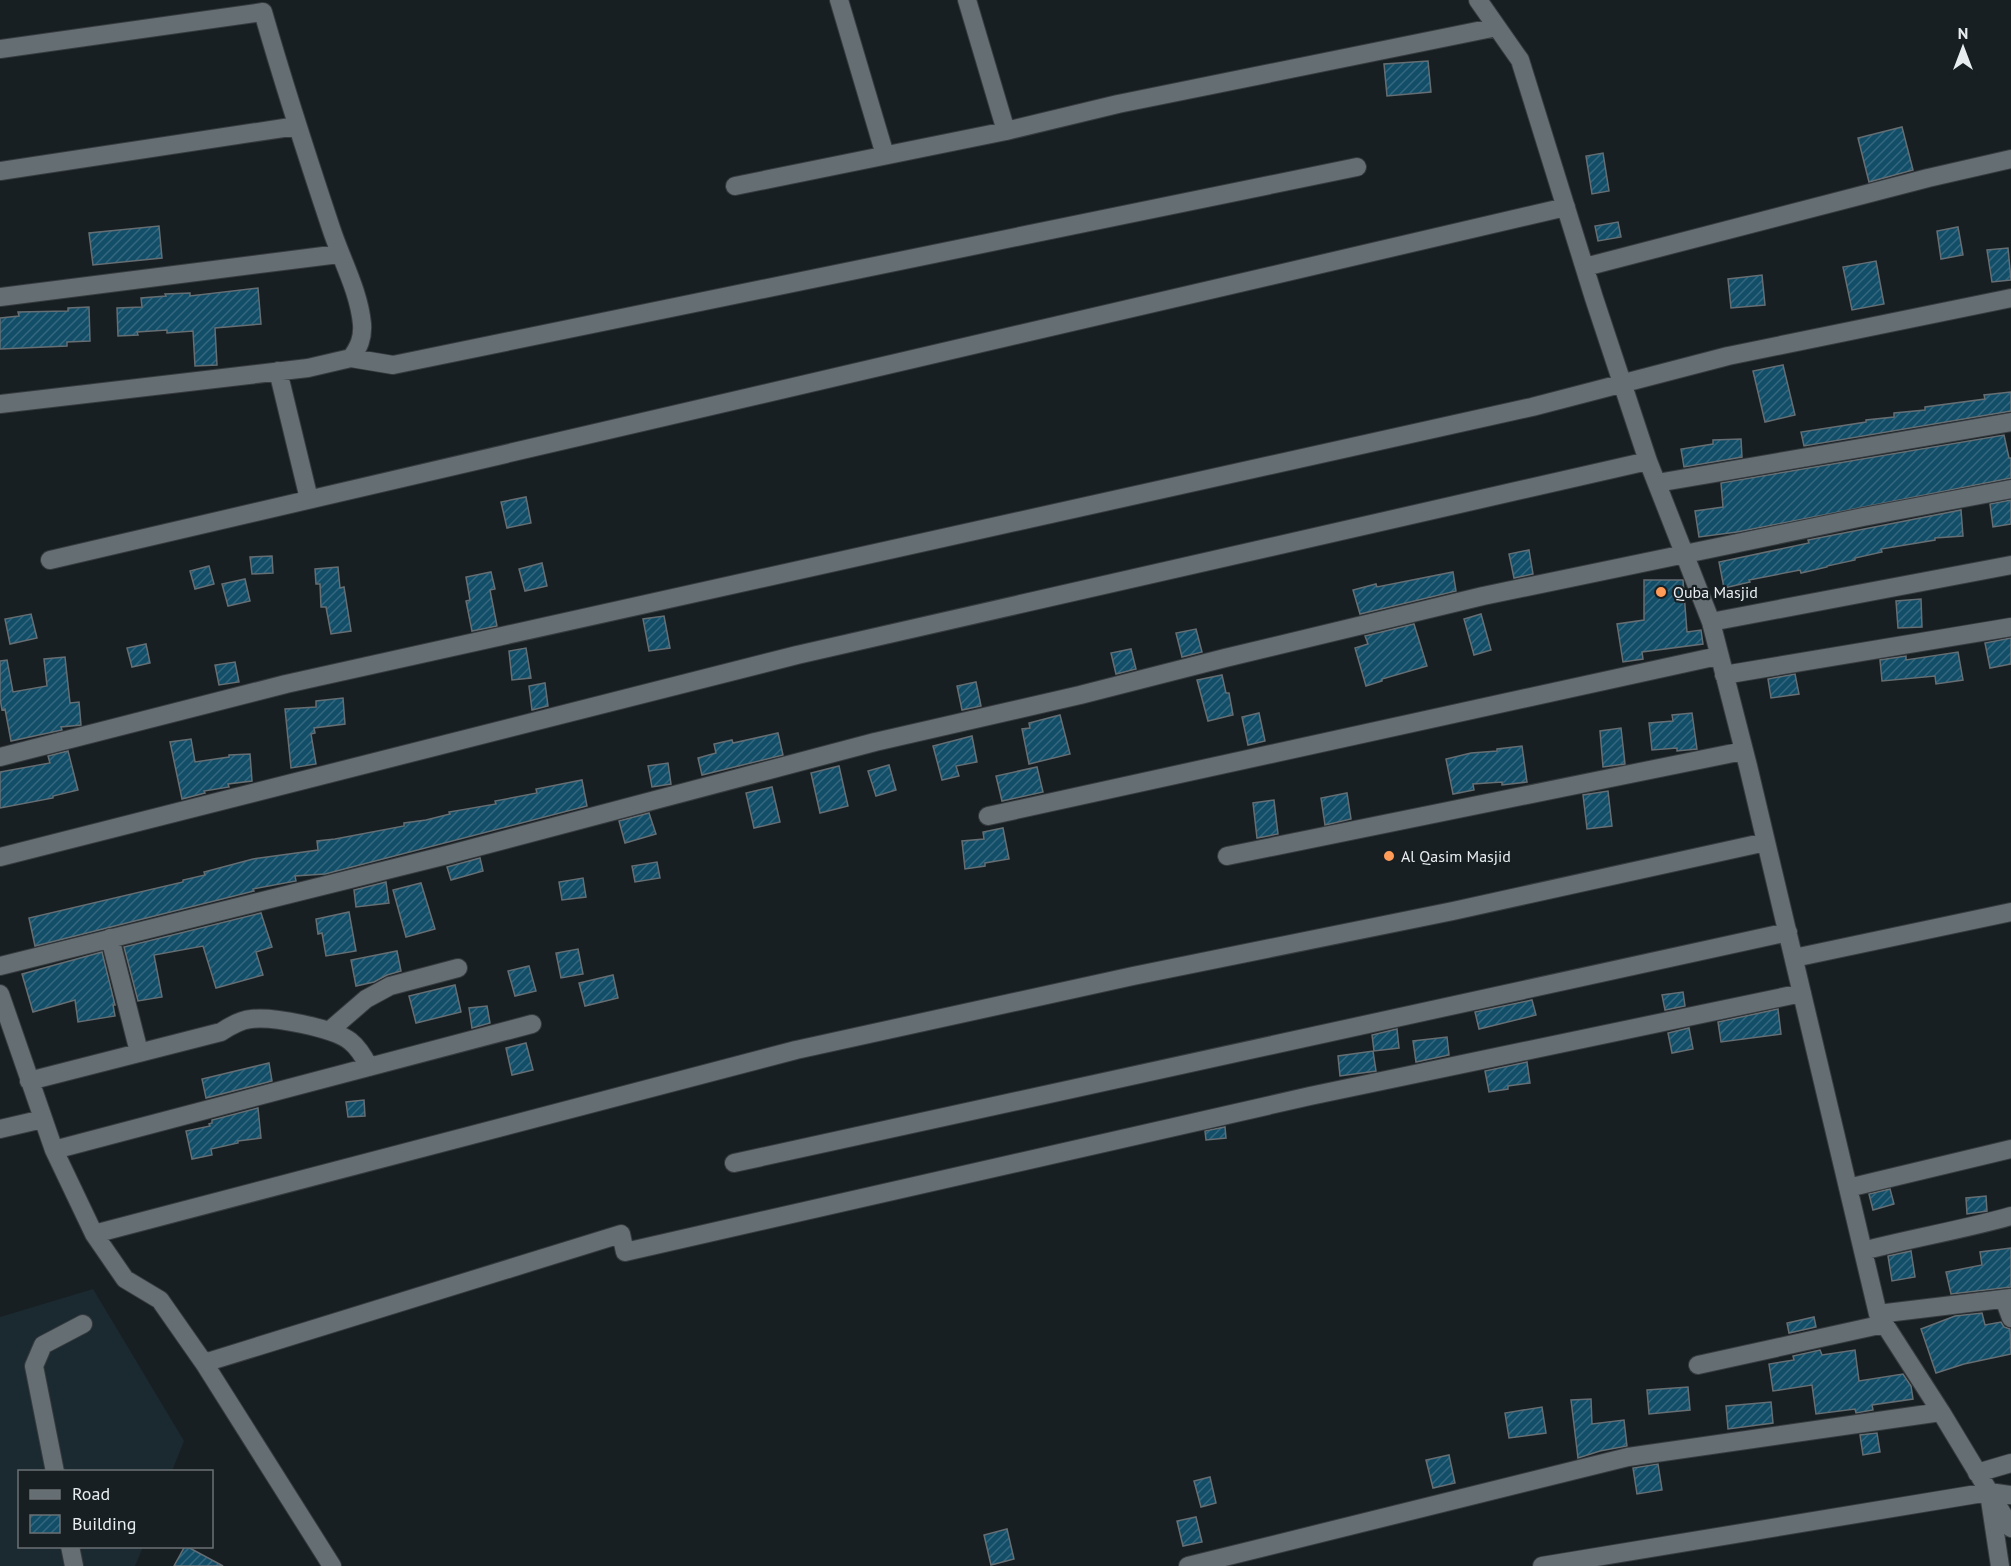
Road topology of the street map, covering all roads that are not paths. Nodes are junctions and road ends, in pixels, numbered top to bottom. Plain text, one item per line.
1 (839, 0) edge
2 (967, 0) edge
3 (1478, 0) edge
4 (1497, 27) junction
5 (0, 49) edge
6 (297, 126) junction
7 (1006, 131) junction
8 (885, 155) junction
9 (2011, 159) edge
10 (1357, 167) dead end
11 (0, 171) edge
12 (735, 186) dead end
13 (1566, 207) junction
14 (339, 254) junction
15 (1585, 267) junction
16 (0, 297) edge
17 (2011, 298) edge
18 (351, 358) junction
19 (278, 371) junction
20 (1622, 384) junction
21 (0, 404) edge
22 (2011, 422) edge
23 (1648, 461) junction
24 (1657, 483) junction
25 (2011, 489) edge
26 (309, 499) junction
27 (1685, 555) junction
28 (50, 560) dead end
29 (2011, 565) edge
30 (1711, 621) junction
31 (2011, 627) edge
32 (1718, 656) junction
33 (1724, 675) junction
34 (1743, 751) junction
35 (0, 757) edge
36 (988, 816) dead end
37 (1766, 842) junction
38 (1227, 855) dead end
39 (0, 857) edge
40 (2011, 912) edge
41 (1788, 932) junction
42 (110, 938) junction
43 (1794, 958) junction
44 (0, 966) edge
45 (458, 968) dead end
46 (1802, 993) junction
47 (0, 994) edge
48 (532, 1024) dead end
49 (329, 1031) junction
50 (139, 1052) junction
51 (369, 1067) junction
52 (29, 1081) junction
53 (43, 1119) junction
54 (0, 1129) edge
55 (2011, 1149) edge
56 (54, 1150) junction
57 (734, 1163) dead end
58 (1848, 1188) junction
59 (2011, 1216) edge
60 (94, 1234) junction
61 (1863, 1251) junction
62 (2008, 1298) edge
63 (2011, 1318) edge
64 (1881, 1319) junction
65 (83, 1323) dead end
66 (204, 1363) junction
67 (1698, 1365) dead end
68 (1941, 1412) junction
69 (2011, 1463) edge
70 (55, 1470) edge
71 (1977, 1473) junction
72 (1989, 1492) junction
73 (2011, 1495) edge
74 (2011, 1528) edge
75 (70, 1548) edge
76 (74, 1566) edge
77 (332, 1566) edge
78 (1188, 1566) edge
79 (1542, 1566) edge
80 (2000, 1566) edge

1 - 8 street
2 - 7 street
3 - 4 street
4 - 7 street
4 - 13 street
5 - 6 street
6 - 11 street
6 - 14 street
7 - 8 street
8 - 12 street
9 - 15 street
10 - 18 street
13 - 15 street
13 - 26 street
14 - 16 street
14 - 18 street
15 - 20 street
17 - 20 street
18 - 19 street
19 - 21 street
19 - 26 street
20 - 23 street
20 - 35 street
22 - 24 street
23 - 24 street
23 - 39 street
24 - 27 street
25 - 27 street
26 - 28 street
27 - 30 street
27 - 42 street
29 - 30 street
30 - 32 street
31 - 33 street
32 - 33 street
32 - 36 street
33 - 34 street
34 - 37 street
34 - 38 street
37 - 41 street
37 - 60 street
40 - 43 street
41 - 43 street
41 - 57 street
42 - 44 street
42 - 50 street
43 - 46 street
45 - 49 street
46 - 58 street
46 - 66 street
47 - 52 street
48 - 51 street
49 - 50 street
49 - 51 street
50 - 52 street
51 - 56 street
52 - 53 street
53 - 54 street
53 - 56 street
55 - 58 street
56 - 60 street
58 - 61 street
59 - 61 street
60 - 66 street
61 - 64 street
62 - 63 street
62 - 64 street
64 - 67 street
64 - 68 street
65 - 70 street
66 - 77 street
68 - 71 street
68 - 78 street
69 - 71 street
71 - 72 street
72 - 73 street
72 - 74 street
72 - 79 street
72 - 80 street
75 - 76 street

